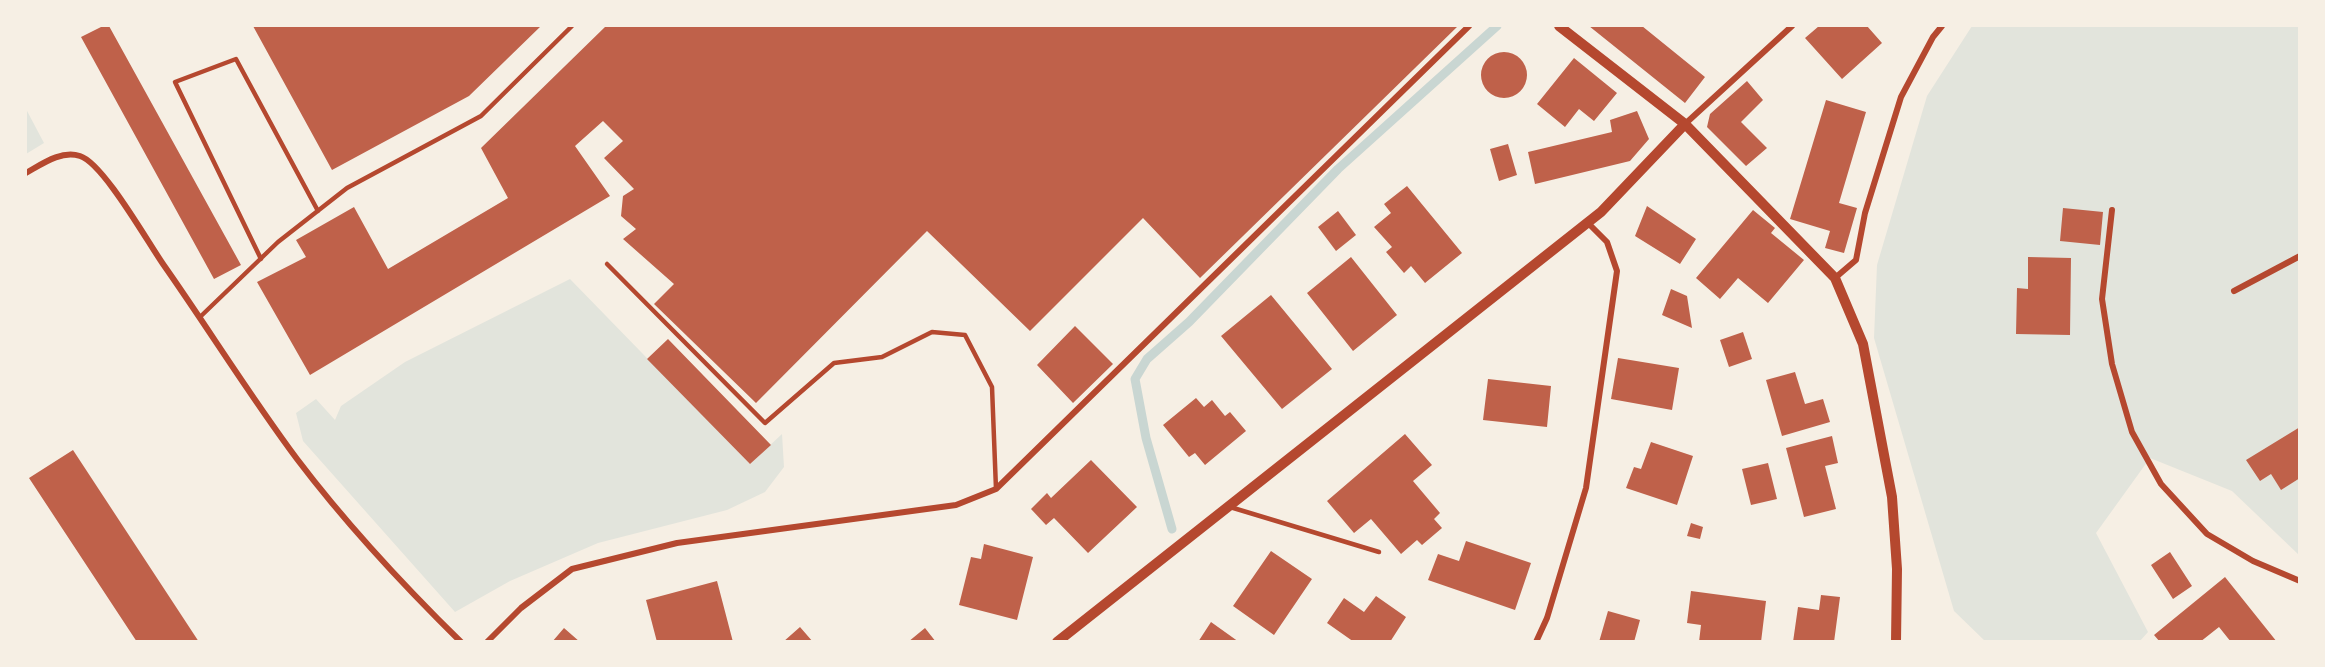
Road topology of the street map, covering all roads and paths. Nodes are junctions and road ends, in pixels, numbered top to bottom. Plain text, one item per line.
1 (572, 26) edge
2 (1469, 26) edge
3 (1559, 26) edge
4 (1792, 26) edge
5 (1942, 26) edge
6 (1686, 124) junction
7 (26, 173) edge
8 (2112, 210) dead end
9 (318, 211) junction
10 (1587, 222) junction
11 (2300, 256) edge
12 (261, 259) junction
13 (607, 264) dead end
14 (1835, 278) junction
15 (2234, 291) dead end
16 (200, 317) junction
17 (996, 489) junction
18 (1228, 506) junction
19 (1378, 552) dead end
20 (2300, 581) edge
21 (462, 642) edge
22 (487, 642) edge
23 (1057, 642) edge
24 (1536, 642) edge
25 (1896, 642) edge

1 - 9 lane
2 - 17 street
3 - 6 street
4 - 6 street
5 - 14 street
6 - 10 street
6 - 14 street
7 - 16 street
8 - 20 street
9 - 12 lane
9 - 12 lane
10 - 18 street
10 - 24 street
11 - 15 street
12 - 16 lane
13 - 17 lane
14 - 25 street
16 - 21 street
17 - 22 street
18 - 19 lane
18 - 23 street

